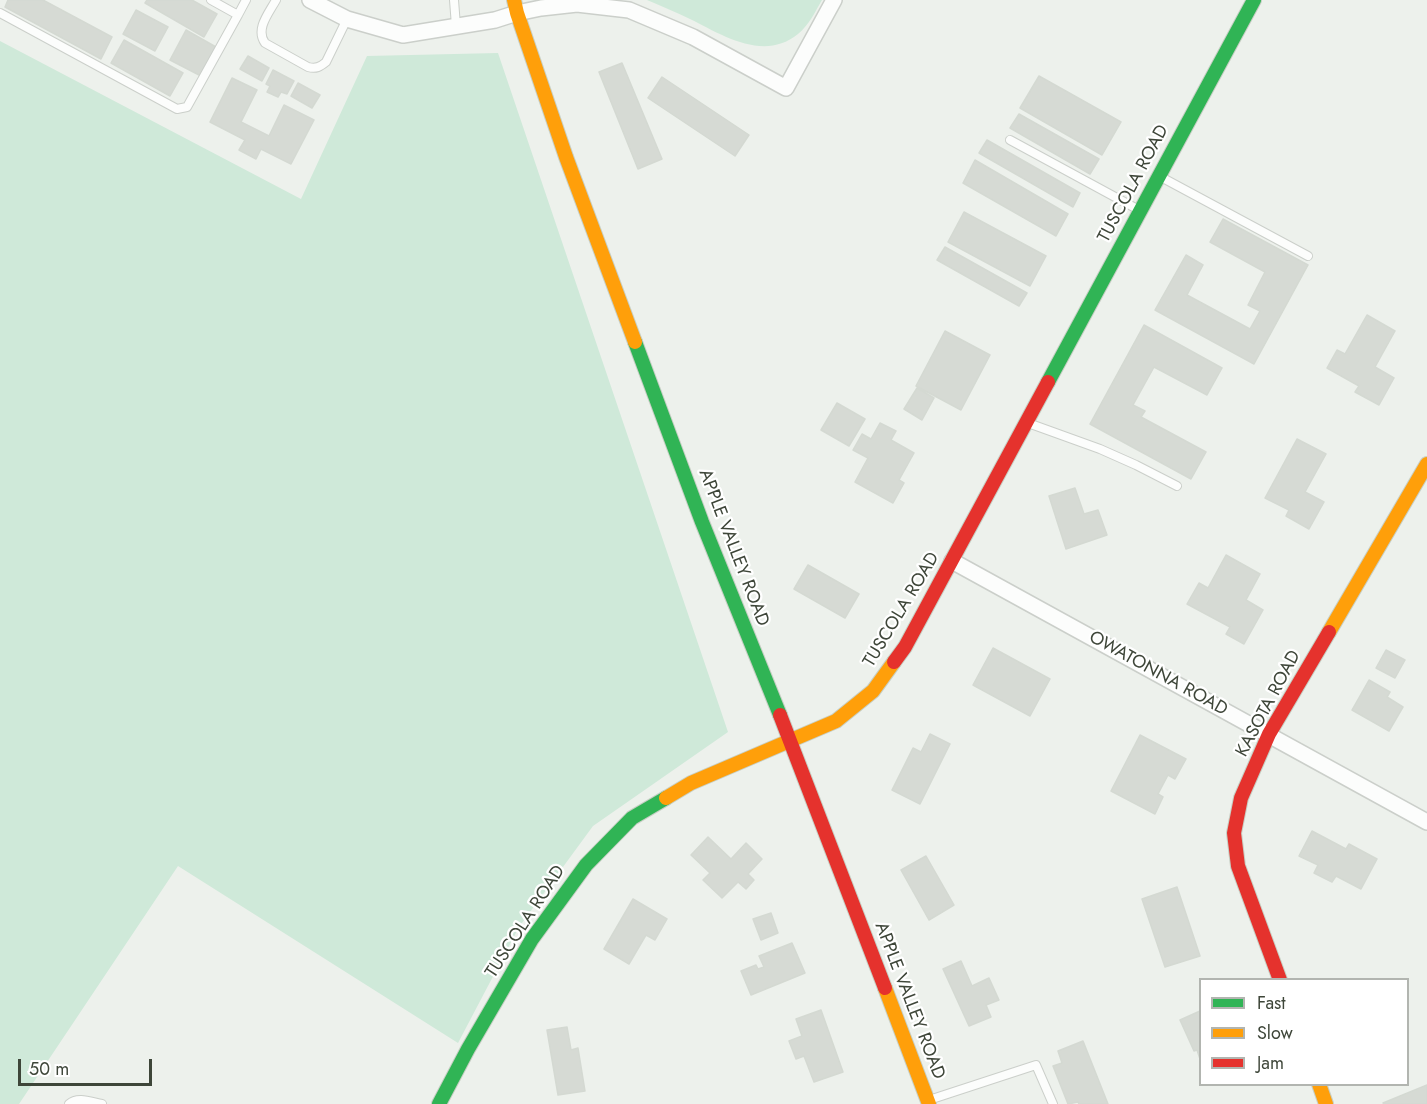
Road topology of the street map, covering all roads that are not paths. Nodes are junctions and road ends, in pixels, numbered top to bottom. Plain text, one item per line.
1 (211, 0) edge
2 (246, 0) edge
3 (276, 0) edge
4 (310, 0) edge
5 (454, 0) edge
6 (834, 0) edge
7 (1254, 0) edge
8 (516, 7) edge
9 (0, 13) edge
10 (238, 15) junction
11 (347, 19) junction
12 (456, 26) junction
13 (1010, 140) dead end
14 (1159, 176) junction
15 (1140, 211) junction
16 (1308, 256) dead end
17 (1027, 423) junction
18 (1427, 464) edge
19 (1177, 486) dead end
20 (952, 561) junction
21 (1269, 734) junction
22 (790, 741) junction
23 (1427, 822) edge
24 (1279, 978) edge
25 (1320, 1086) edge
26 (441, 1100) edge
27 (928, 1102) edge
28 (69, 1104) edge
29 (102, 1104) edge
30 (457, 1104) edge
31 (1053, 1104) edge
32 (1326, 1104) edge

1 - 10 lane
2 - 10 lane
3 - 11 lane
4 - 11 street
5 - 12 lane
6 - 8 street
7 - 14 street, TUSCOLA ROAD
8 - 12 street
8 - 22 street, APPLE VALLEY ROAD
9 - 10 lane
11 - 12 street
13 - 15 lane
14 - 15 street, TUSCOLA ROAD
14 - 16 lane
15 - 17 street, TUSCOLA ROAD
17 - 19 lane
17 - 20 street, TUSCOLA ROAD
18 - 21 street, KASOTA ROAD
20 - 21 street, OWATONNA ROAD
20 - 22 street, TUSCOLA ROAD
21 - 23 street, OWATONNA ROAD
21 - 24 street, KASOTA ROAD
22 - 26 street, TUSCOLA ROAD
22 - 27 street, APPLE VALLEY ROAD
25 - 32 street
26 - 30 street
27 - 31 lane
28 - 29 lane

